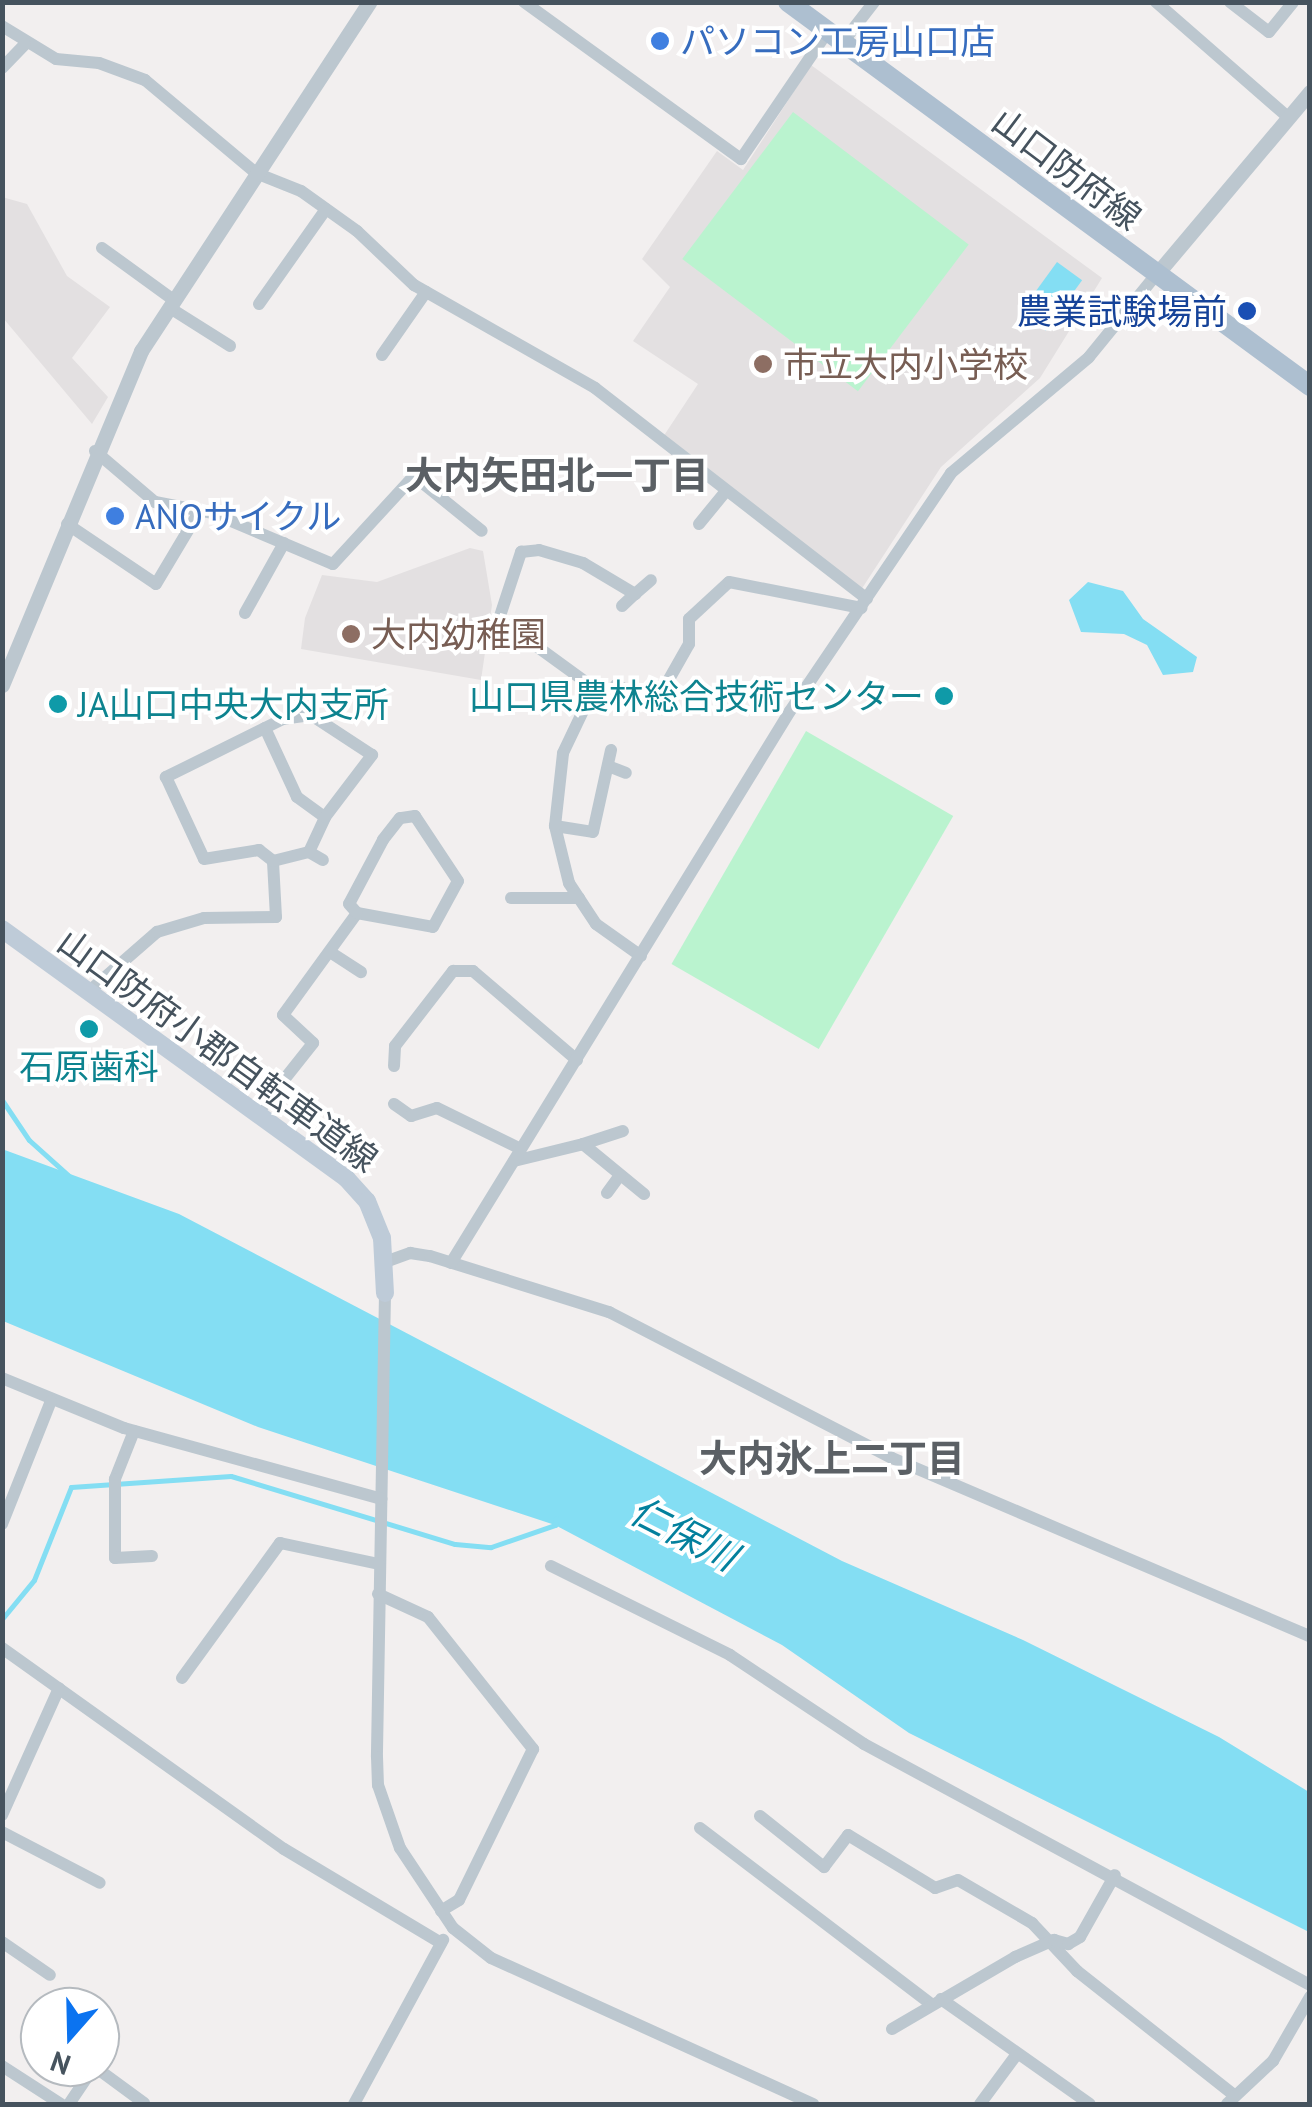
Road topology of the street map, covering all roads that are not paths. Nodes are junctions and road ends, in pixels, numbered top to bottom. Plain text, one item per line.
1 (369, 2) edge
2 (524, 2) edge
3 (788, 2) edge
4 (874, 2) edge
5 (1156, 2) edge
6 (1230, 2) edge
7 (1293, 2) edge
8 (2, 26) edge
9 (836, 36) junction
10 (25, 44) junction
11 (2, 68) edge
12 (1310, 92) edge
13 (1288, 117) junction
14 (256, 173) junction
15 (326, 209) junction
16 (102, 248) dead end
17 (1155, 276) junction
18 (426, 292) junction
19 (172, 304) junction
20 (259, 304) dead end
21 (230, 346) dead end
22 (382, 355) dead end
23 (1310, 386) edge
24 (95, 451) junction
25 (726, 491) junction
26 (199, 512) junction
27 (66, 524) junction
28 (700, 524) dead end
29 (482, 531) dead end
30 (284, 544) junction
31 (652, 580) dead end
32 (635, 594) junction
33 (864, 604) junction
34 (622, 606) dead end
35 (245, 613) dead end
36 (2, 685) edge
37 (616, 685) dead end
38 (265, 728) junction
39 (611, 750) dead end
40 (608, 766) junction
41 (626, 773) dead end
42 (325, 817) junction
43 (555, 826) junction
44 (309, 852) junction
45 (274, 860) junction
46 (323, 860) dead end
47 (511, 898) dead end
48 (579, 898) junction
49 (357, 914) junction
50 (2, 929) edge
51 (330, 952) junction
52 (641, 956) junction
53 (361, 972) dead end
54 (87, 992) junction
55 (577, 1060) junction
56 (394, 1066) dead end
57 (394, 1104) dead end
58 (256, 1115) junction
59 (624, 1132) dead end
60 (583, 1144) junction
61 (518, 1155) junction
62 (620, 1175) junction
63 (606, 1193) dead end
64 (644, 1194) dead end
65 (385, 1262) junction
66 (451, 1264) junction
67 (384, 1296) joint
68 (2, 1378) edge
69 (51, 1401) junction
70 (134, 1431) junction
71 (380, 1499) junction
72 (2, 1524) edge
73 (152, 1556) dead end
74 (379, 1564) junction
75 (551, 1566) dead end
76 (378, 1594) junction
77 (1310, 1636) edge
78 (2, 1648) edge
79 (182, 1678) dead end
80 (59, 1688) junction
81 (2, 1815) edge
82 (760, 1816) dead end
83 (700, 1828) dead end
84 (2, 1832) edge
85 (1115, 1875) junction
86 (100, 1883) dead end
87 (441, 1911) junction
88 (452, 1928) junction
89 (1054, 1940) junction
90 (2, 1942) edge
91 (441, 1944) junction
92 (50, 1975) dead end
93 (1310, 1985) edge
94 (1310, 1997) edge
95 (936, 2001) junction
96 (892, 2029) dead end
97 (1017, 2054) junction
98 (4, 2070) edge
99 (120, 2086) edge
100 (1231, 2100) edge
101 (65, 2104) edge
102 (144, 2104) edge
103 (354, 2104) edge
104 (813, 2104) edge
105 (980, 2104) edge
106 (1090, 2104) edge

1 - 14 street
2 - 9 street
3 - 9 main road, 山口防府線
4 - 9 street
5 - 13 street
6 - 7 street
8 - 10 street
9 - 17 main road, 山口防府線
10 - 11 street
10 - 14 street
12 - 13 street
13 - 17 street
14 - 15 street
14 - 19 street
15 - 18 street
15 - 20 street
16 - 19 street
17 - 23 main road, 山口防府線
17 - 33 street
18 - 22 street
18 - 25 street
19 - 21 street
19 - 24 street
24 - 26 street
24 - 27 street
25 - 28 street
25 - 33 street
26 - 27 street
26 - 30 street
27 - 36 street
29 - 30 street
30 - 35 street
31 - 32 street
32 - 34 street
32 - 43 street
33 - 37 street
33 - 52 street
38 - 42 street
38 - 42 street
38 - 45 street
39 - 40 street
40 - 41 street
40 - 43 street
42 - 44 street
43 - 48 street
44 - 45 street
44 - 46 street
45 - 54 street
47 - 48 street
48 - 52 street
49 - 49 street
49 - 51 street
50 - 54 main road, 山口防府小郡自転車道線
51 - 53 street
51 - 58 street
52 - 55 street
54 - 58 main road, 山口防府小郡自転車道線
55 - 56 street
55 - 61 street
57 - 61 street
58 - 65 main road, 山口防府小郡自転車道線
59 - 60 street
60 - 61 street
60 - 62 street
61 - 66 street
62 - 63 street
62 - 64 street
65 - 66 street
65 - 67 main road, 山口防府小郡自転車道線
66 - 77 street
67 - 71 street
68 - 69 street
69 - 70 street
69 - 72 street
70 - 71 street
70 - 73 street
71 - 74 street
74 - 76 street
74 - 79 street
75 - 85 street
76 - 87 street
76 - 87 street
78 - 80 street
80 - 81 street
80 - 91 street
82 - 89 street
83 - 95 street
84 - 86 street
85 - 89 street
85 - 93 street
87 - 88 street
88 - 91 street
88 - 104 street
89 - 95 street
89 - 100 street
90 - 92 street
91 - 103 street
94 - 100 street
95 - 96 street
95 - 97 street
97 - 105 street
97 - 106 street
98 - 101 street
99 - 102 street

